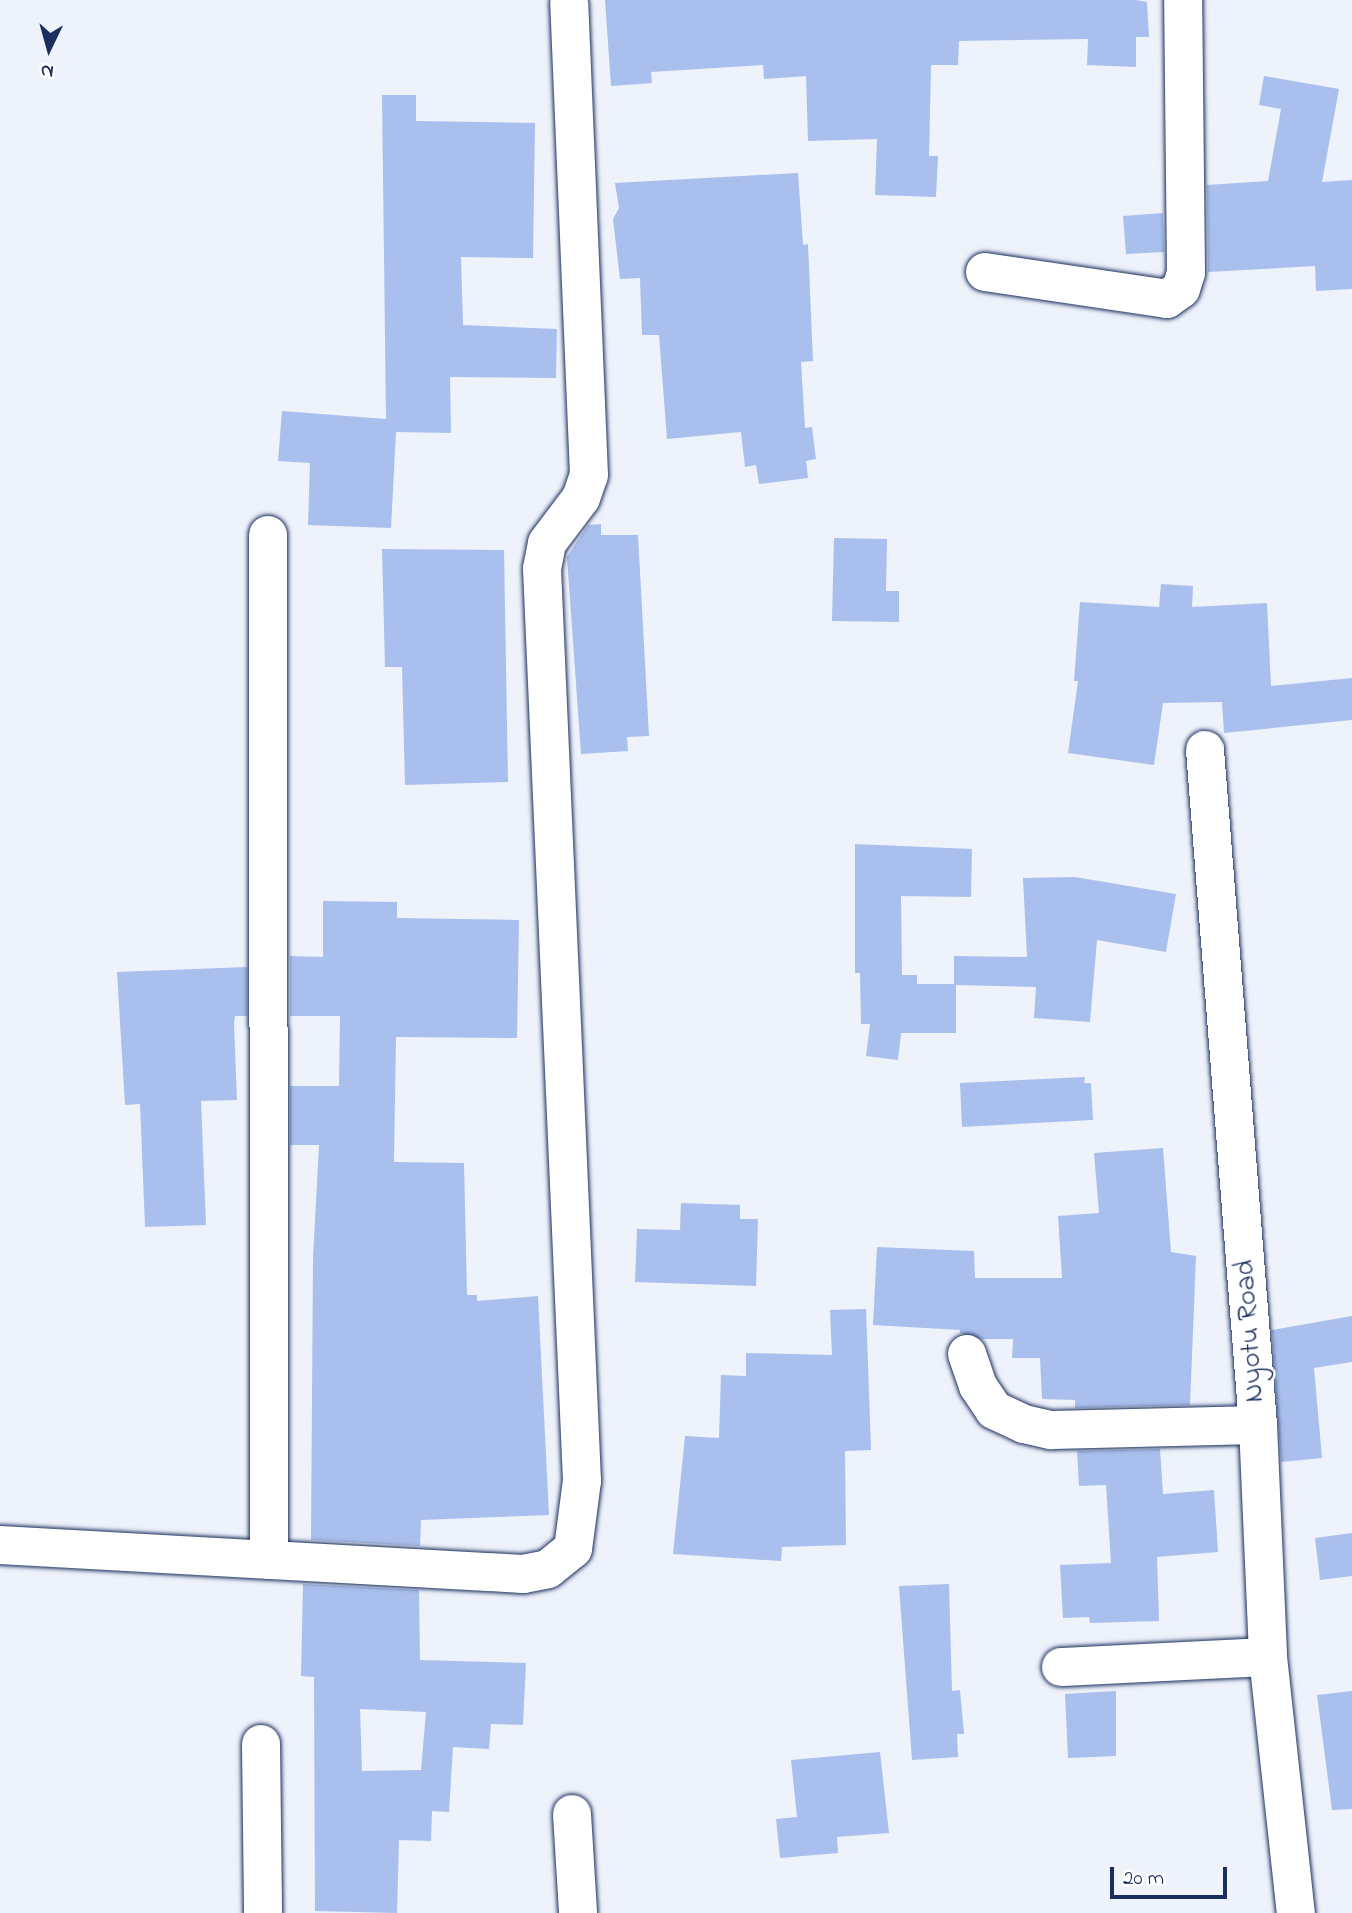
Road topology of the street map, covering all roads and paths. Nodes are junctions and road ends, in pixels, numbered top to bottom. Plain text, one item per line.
1 (1183, 0) edge
2 (569, 3) dead end
3 (985, 272) dead end
4 (268, 535) dead end
5 (1205, 750) dead end
6 (967, 1354) dead end
7 (1258, 1425) junction
8 (0, 1545) edge
9 (269, 1560) junction
10 (1268, 1657) junction
11 (1061, 1667) dead end
12 (261, 1744) dead end
13 (572, 1814) dead end
14 (263, 1913) edge
15 (578, 1913) edge
16 (1296, 1913) edge

1 - 3 street
2 - 9 street
4 - 9 street
5 - 7 street, Nyotu Road
6 - 7 street
7 - 10 street, Nyotu Road
8 - 9 street
10 - 11 street
10 - 16 street, Nyotu Road
12 - 14 street
13 - 15 street

